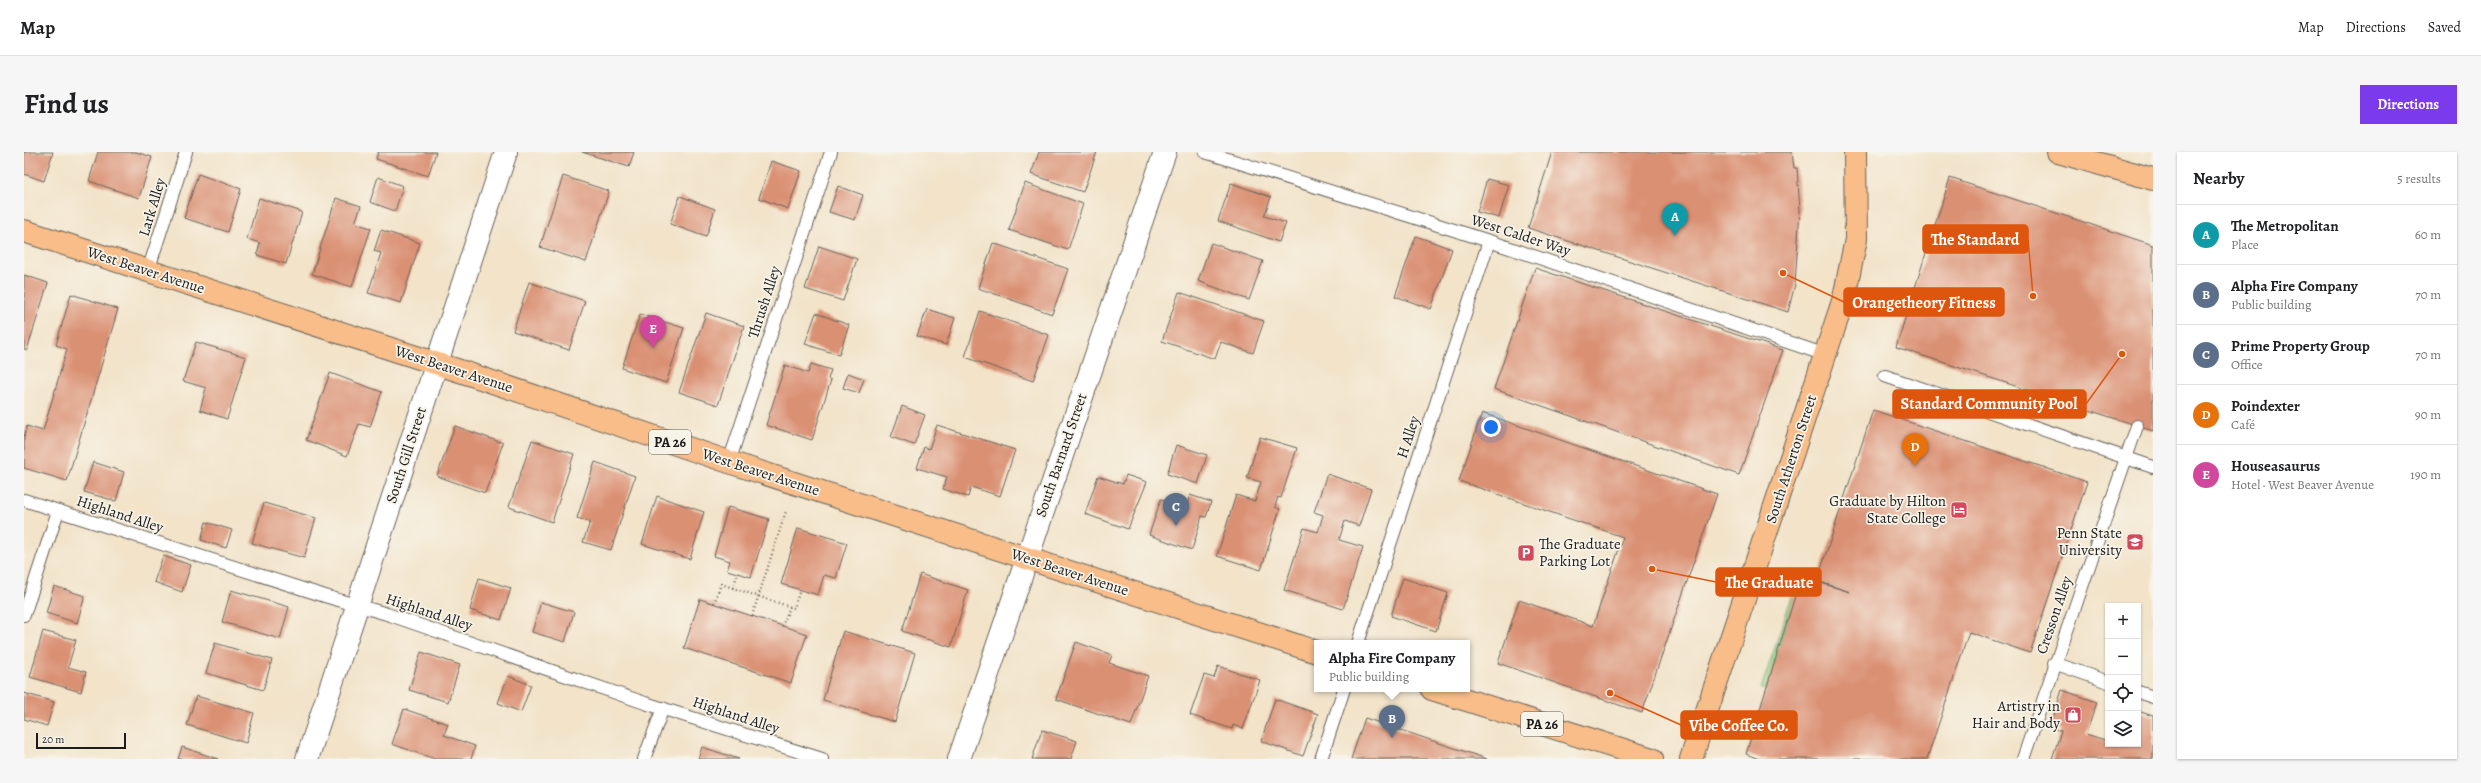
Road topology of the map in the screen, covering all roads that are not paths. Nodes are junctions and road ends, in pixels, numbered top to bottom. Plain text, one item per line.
1 (186, 152) edge
2 (506, 152) edge
3 (831, 152) edge
4 (1165, 152) edge
5 (1205, 152) edge
6 (1855, 152) edge
7 (2058, 152) edge
8 (2153, 179) edge
9 (24, 231) edge
10 (1489, 241) junction
11 (148, 271) junction
12 (1826, 355) junction
13 (436, 363) junction
14 (1886, 376) dead end
15 (2137, 426) dead end
16 (2125, 458) junction
17 (729, 462) junction
18 (2153, 467) edge
19 (24, 500) edge
20 (58, 511) junction
21 (1027, 558) junction
22 (357, 606) junction
23 (24, 615) edge
24 (1359, 640) edge
25 (1314, 651) edge
26 (2054, 663) junction
27 (2105, 681) edge
28 (1343, 692) edge
29 (1441, 692) edge
30 (2141, 693) edge
31 (2153, 697) edge
32 (663, 708) junction
33 (307, 759) edge
34 (644, 759) edge
35 (822, 759) edge
36 (959, 759) edge
37 (1321, 759) edge
38 (1652, 759) edge
39 (1691, 759) edge
40 (2023, 759) edge

1 - 11 lane, Lark Alley
2 - 13 street, South Gill Street
3 - 17 lane, Thrush Alley
4 - 21 street, South Barnard Street
5 - 10 lane, West Calder Way
6 - 12 main road, South Atherton Street
7 - 8 main road
9 - 11 main road, West Beaver Avenue / PA 26
10 - 12 lane, West Calder Way
10 - 24 lane, H Alley
11 - 13 main road, West Beaver Avenue / PA 26
12 - 39 main road, South Atherton Street
13 - 17 main road, West Beaver Avenue / PA 26
13 - 22 street, South Gill Street
14 - 16 lane
15 - 16 lane, Cresson Alley
16 - 18 lane
16 - 26 lane, Cresson Alley
17 - 21 main road, West Beaver Avenue / PA 26
19 - 20 lane, Highland Alley
20 - 22 lane, Highland Alley
20 - 23 lane
21 - 25 main road, West Beaver Avenue / PA 26
21 - 36 street, South Barnard Street
22 - 32 lane, Highland Alley
22 - 33 street, South Gill Street
26 - 27 lane
26 - 40 lane, Cresson Alley
28 - 37 lane
29 - 38 main road, PA 26
30 - 31 lane
32 - 34 lane
32 - 35 lane, Highland Alley

